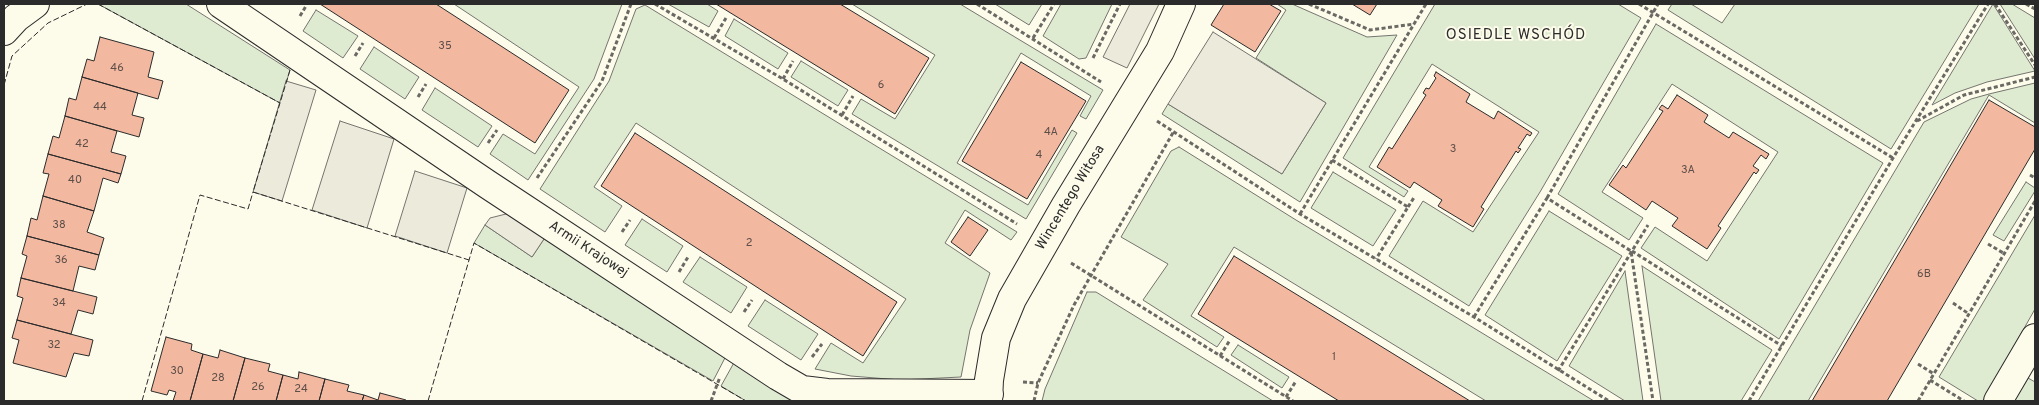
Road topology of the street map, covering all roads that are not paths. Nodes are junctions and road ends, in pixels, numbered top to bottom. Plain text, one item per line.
1 (35, 4) edge
2 (221, 4) edge
3 (1181, 4) edge
4 (4, 31) edge
5 (2035, 338) edge
6 (988, 398) edge
7 (1998, 401) edge

1 - 4 street
2 - 6 street, Armii Krajowej
3 - 6 street, Wincentego Witosa
5 - 7 street

